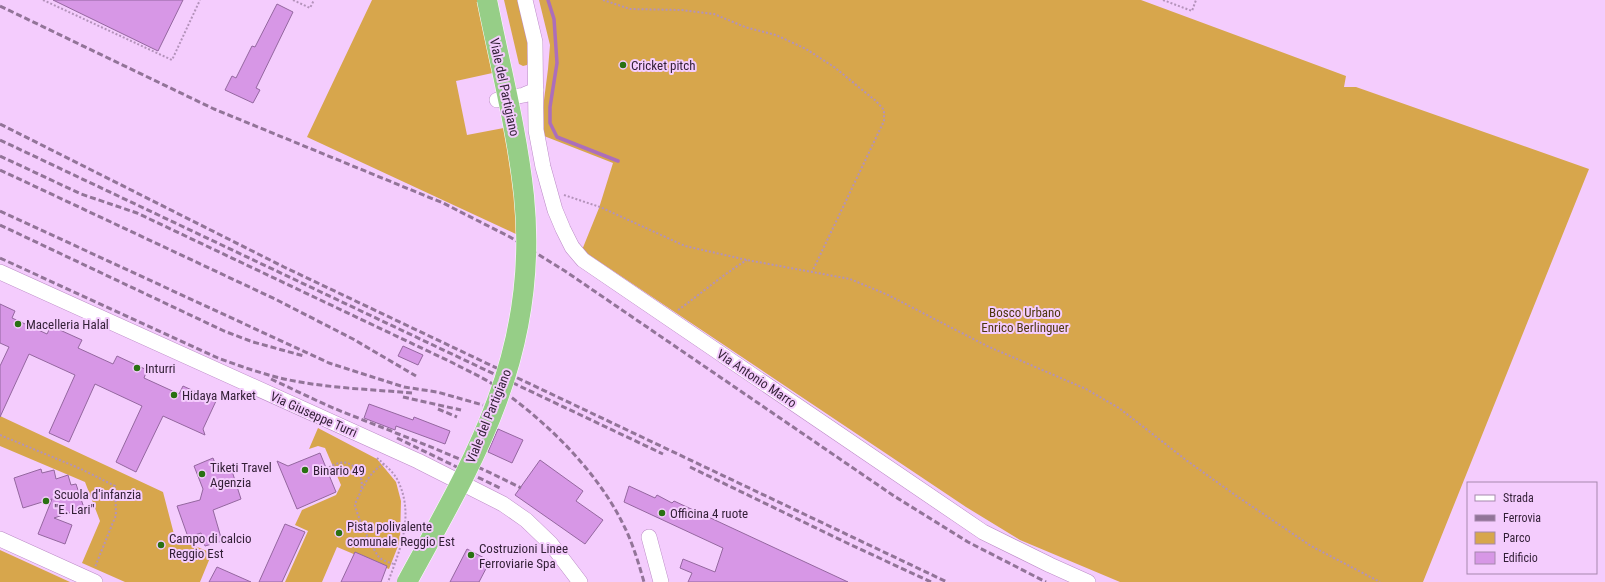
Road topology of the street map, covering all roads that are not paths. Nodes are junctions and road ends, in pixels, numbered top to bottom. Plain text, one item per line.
1 (487, 0) edge
2 (525, 0) edge
3 (536, 90) junction
4 (497, 100) dead end
5 (0, 272) edge
6 (649, 537) dead end
7 (0, 539) edge
8 (92, 581) edge
9 (407, 582) edge
10 (580, 582) edge
11 (661, 582) edge
12 (1088, 582) edge

1 - 9 main road, Viale del Partigiano, bridge
2 - 3 street, Via Antonio Marro
3 - 4 street
3 - 12 street, Via Antonio Marro
5 - 10 street, Via Giuseppe Turri
6 - 11 street
7 - 8 street

